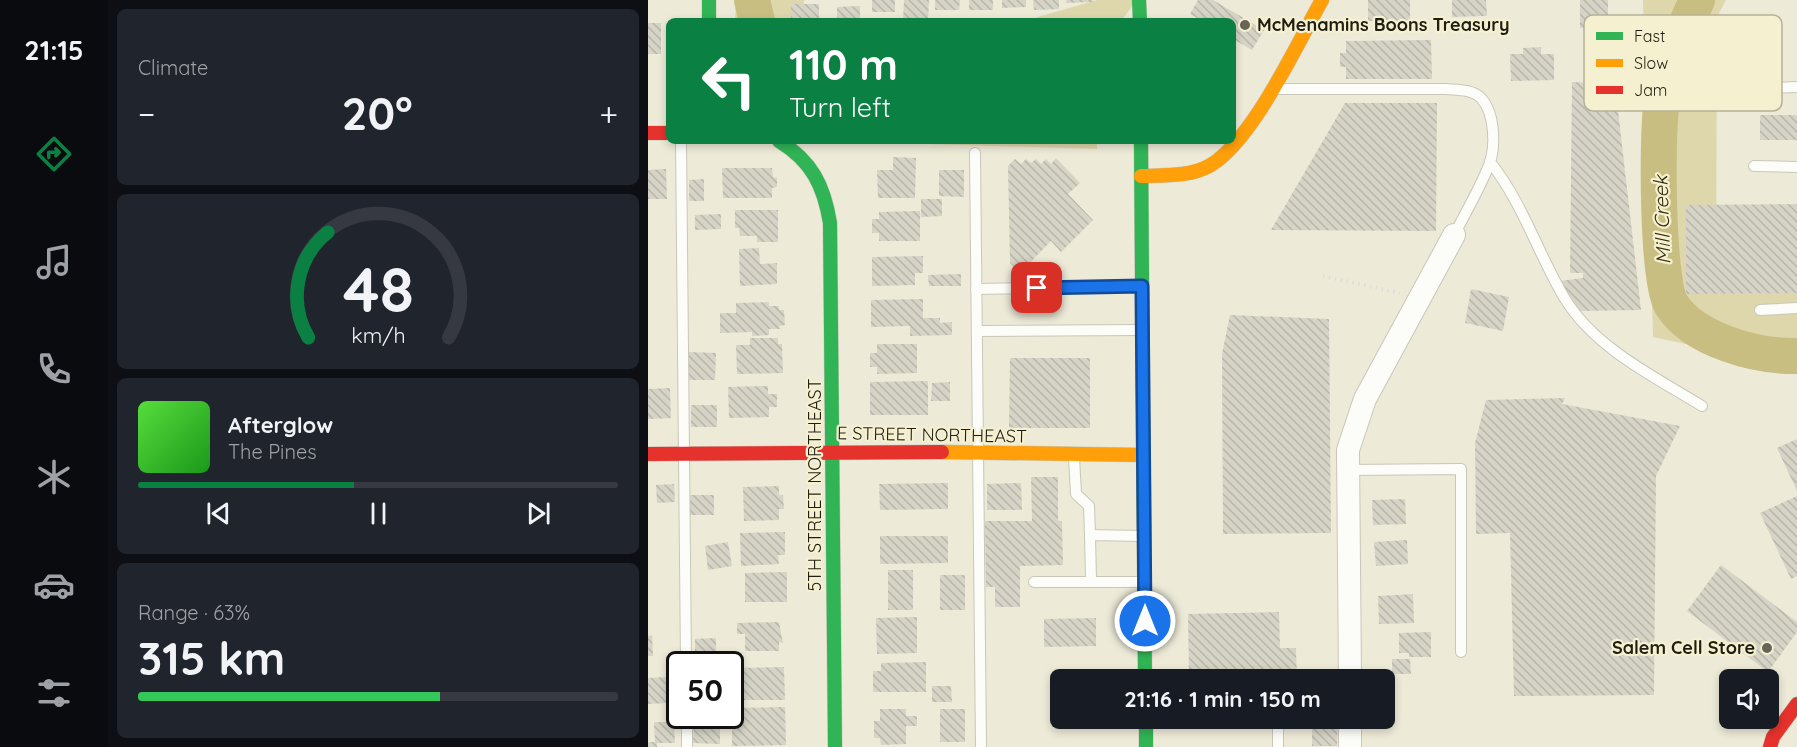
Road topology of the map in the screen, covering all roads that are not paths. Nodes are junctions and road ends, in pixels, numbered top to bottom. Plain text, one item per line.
1 (709, 0) edge
2 (1139, 0) edge
3 (1316, 2) edge
4 (709, 18) edge
5 (1140, 18) edge
6 (1797, 87) edge
7 (1782, 88) edge
8 (1270, 89) junction
9 (666, 133) edge
10 (648, 134) edge
11 (1236, 142) edge
12 (681, 144) edge
13 (785, 144) edge
14 (1141, 144) edge
15 (1235, 144) edge
16 (975, 153) dead end
17 (1490, 162) junction
18 (1754, 166) dead end
19 (1797, 167) edge
20 (1141, 176) junction
21 (1454, 235) joint
22 (1142, 286) junction
23 (976, 290) junction
24 (1797, 308) edge
25 (1760, 310) dead end
26 (1142, 330) junction
27 (977, 331) junction
28 (1702, 406) dead end
29 (833, 452) junction
30 (683, 453) junction
31 (978, 453) junction
32 (648, 454) edge
33 (1074, 454) junction
34 (1143, 454) junction
35 (1347, 470) junction
36 (1090, 535) junction
37 (1144, 536) junction
38 (1091, 580) junction
39 (1034, 582) dead end
40 (1144, 582) junction
41 (686, 651) edge
42 (1461, 652) dead end
43 (1145, 669) edge
44 (1350, 669) edge
45 (1797, 704) edge
46 (687, 729) edge
47 (1146, 729) edge
48 (1278, 729) edge
49 (1350, 729) edge
50 (687, 747) edge
51 (835, 747) edge
52 (981, 747) edge
53 (1146, 747) edge
54 (1278, 747) edge
55 (1350, 747) edge
56 (1770, 747) edge

1 - 4 main road
2 - 5 main road
3 - 8 main road
6 - 7 lane
8 - 11 main road
8 - 17 lane
9 - 10 main road
12 - 30 lane
13 - 29 main road, 5TH STREET NORTHEAST
14 - 20 main road
15 - 20 main road
16 - 23 lane
17 - 21 lane
17 - 28 lane
18 - 19 lane
20 - 22 main road
21 - 35 street
22 - 23 lane
22 - 26 main road
23 - 27 lane
24 - 25 lane
26 - 27 lane
26 - 34 main road
27 - 31 lane
29 - 30 main road, E STREET NORTHEAST
29 - 31 main road, E STREET NORTHEAST
29 - 51 main road, 5TH STREET NORTHEAST
30 - 32 main road, E STREET NORTHEAST
30 - 41 lane
31 - 33 main road, E STREET NORTHEAST
31 - 52 lane
33 - 34 main road, E STREET NORTHEAST
33 - 36 lane
34 - 37 main road
35 - 42 lane
35 - 44 street
36 - 37 lane
36 - 38 lane
37 - 40 main road
38 - 39 lane
38 - 40 lane
40 - 43 main road
45 - 56 main road
46 - 50 lane
47 - 53 main road
48 - 54 lane
49 - 55 street

